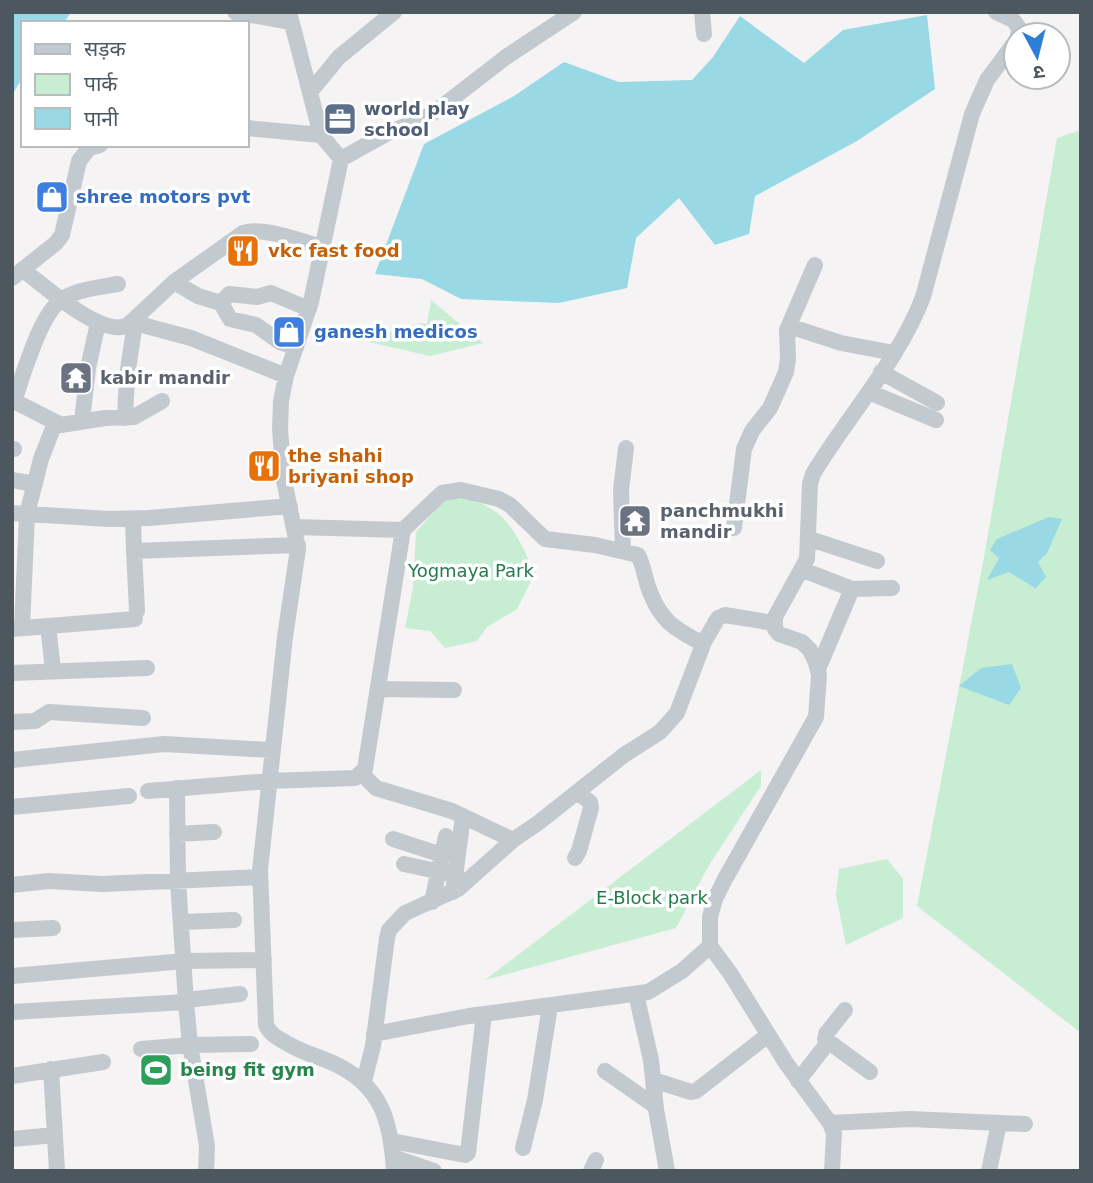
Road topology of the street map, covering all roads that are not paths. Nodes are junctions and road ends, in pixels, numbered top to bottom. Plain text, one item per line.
1 (235, 12) edge
2 (394, 12) edge
3 (574, 12) edge
4 (702, 12) edge
5 (996, 12) edge
6 (290, 17) edge
7 (1014, 21) edge
8 (704, 34) dead end
9 (1002, 60) edge
10 (311, 91) junction
11 (248, 128) edge
12 (321, 135) junction
13 (93, 147) edge
14 (341, 159) junction
15 (322, 247) junction
16 (815, 265) dead end
17 (18, 274) edge
18 (174, 282) junction
19 (118, 284) dead end
20 (61, 299) junction
21 (221, 303) junction
22 (309, 309) junction
23 (98, 323) junction
24 (133, 323) junction
25 (787, 330) junction
26 (296, 348) junction
27 (894, 353) junction
28 (881, 372) junction
29 (286, 376) junction
30 (869, 392) junction
31 (13, 401) edge
32 (162, 401) dead end
33 (937, 403) dead end
34 (125, 418) junction
35 (936, 420) dead end
36 (82, 421) junction
37 (55, 423) junction
38 (626, 448) dead end
39 (12, 480) edge
40 (35, 484) junction
41 (290, 506) junction
42 (20, 514) edge
43 (133, 519) junction
44 (295, 527) junction
45 (734, 528) dead end
46 (403, 530) junction
47 (810, 539) junction
48 (298, 545) junction
49 (135, 551) junction
50 (622, 551) junction
51 (803, 569) junction
52 (892, 588) dead end
53 (856, 589) junction
54 (774, 623) junction
55 (48, 626) junction
56 (17, 629) edge
57 (704, 645) junction
58 (147, 667) dead end
59 (818, 669) junction
60 (53, 670) junction
61 (12, 673) edge
62 (378, 689) junction
63 (453, 690) dead end
64 (143, 718) dead end
65 (12, 722) edge
66 (271, 750) junction
67 (12, 760) edge
68 (362, 774) junction
69 (269, 781) junction
70 (177, 788) junction
71 (148, 791) dead end
72 (577, 792) junction
73 (129, 796) dead end
74 (12, 807) edge
75 (463, 816) junction
76 (214, 832) dead end
77 (177, 834) junction
78 (446, 836) dead end
79 (393, 839) dead end
80 (513, 840) junction
81 (442, 855) junction
82 (575, 858) dead end
83 (404, 864) dead end
84 (439, 872) junction
85 (456, 874) junction
86 (260, 877) junction
87 (178, 881) junction
88 (12, 885) edge
89 (453, 892) junction
90 (432, 902) junction
91 (234, 920) dead end
92 (182, 922) junction
93 (53, 928) dead end
94 (12, 930) edge
95 (710, 946) junction
96 (264, 960) junction
97 (185, 961) junction
98 (12, 976) edge
99 (240, 994) dead end
100 (636, 994) junction
101 (186, 1001) junction
102 (550, 1006) junction
103 (845, 1010) dead end
104 (12, 1012) edge
105 (484, 1014) junction
106 (374, 1034) junction
107 (768, 1035) junction
108 (825, 1039) junction
109 (251, 1044) dead end
110 (190, 1045) junction
111 (141, 1049) dead end
112 (103, 1062) dead end
113 (51, 1069) junction
114 (605, 1071) dead end
115 (870, 1072) dead end
116 (12, 1076) edge
117 (653, 1080) junction
118 (364, 1081) junction
119 (799, 1081) junction
120 (656, 1105) junction
121 (830, 1123) junction
122 (999, 1123) junction
123 (1025, 1124) dead end
124 (55, 1135) junction
125 (12, 1139) edge
126 (523, 1148) dead end
127 (393, 1156) edge
128 (211, 1170) edge
129 (57, 1171) edge
130 (434, 1171) edge
131 (667, 1171) edge
132 (832, 1171) edge
133 (989, 1171) edge

1 - 6 street
2 - 10 street
3 - 14 street
4 - 8 street
5 - 7 street
6 - 10 street
9 - 27 street
10 - 12 street
11 - 12 street
12 - 14 street
13 - 17 street
14 - 15 street
15 - 18 street
15 - 22 street
16 - 25 street
17 - 20 street
18 - 21 street
18 - 24 street
19 - 20 street
20 - 23 street
20 - 31 street
21 - 22 street
21 - 26 street
22 - 26 street
23 - 24 street
23 - 36 street
24 - 29 street
24 - 34 street
25 - 27 street
25 - 45 street
26 - 29 street
27 - 28 street
28 - 30 street
28 - 33 street
29 - 41 street
30 - 35 street
30 - 47 street
31 - 37 street
32 - 34 street
34 - 36 street
36 - 37 street
37 - 40 street
38 - 50 street
39 - 40 street
40 - 42 street
41 - 43 street
41 - 44 street
42 - 43 street
42 - 56 street
43 - 49 street
44 - 46 street
44 - 48 street
46 - 50 street
46 - 62 street
47 - 51 street
47 - 53 street
48 - 49 street
48 - 66 street
49 - 55 street
50 - 57 street
51 - 53 street
51 - 54 street
52 - 53 street
53 - 59 street
54 - 57 street
54 - 59 street
55 - 56 street
55 - 60 street
57 - 72 street
58 - 60 street
59 - 95 street
60 - 61 street
62 - 63 street
62 - 68 street
64 - 65 street
66 - 67 street
66 - 69 street
68 - 69 street
68 - 75 street
69 - 70 street
69 - 86 street
70 - 71 street
70 - 77 street
72 - 80 street
72 - 82 street
73 - 74 street
75 - 80 street
75 - 85 street
76 - 77 street
77 - 87 street
78 - 81 street
79 - 81 street
80 - 89 street
81 - 84 street
83 - 84 street
84 - 85 street
84 - 90 street
85 - 89 street
86 - 87 street
86 - 96 street
87 - 88 street
87 - 92 street
89 - 90 street
90 - 106 street
91 - 92 street
92 - 97 street
93 - 94 street
95 - 100 street
95 - 107 street
96 - 97 street
96 - 118 street
97 - 98 street
97 - 101 street
99 - 101 street
100 - 102 street
100 - 117 street
101 - 104 street
101 - 110 street
102 - 105 street
102 - 126 street
103 - 108 street
105 - 106 street
105 - 127 street
106 - 118 street
107 - 117 street
107 - 119 street
108 - 115 street
108 - 119 street
109 - 110 street
110 - 111 street
110 - 128 street
112 - 113 street
113 - 116 street
113 - 124 street
114 - 120 street
117 - 120 street
118 - 127 street
119 - 121 street
120 - 131 street
121 - 122 street
121 - 132 street
122 - 123 street
122 - 133 street
124 - 125 street
124 - 129 street
127 - 130 street

